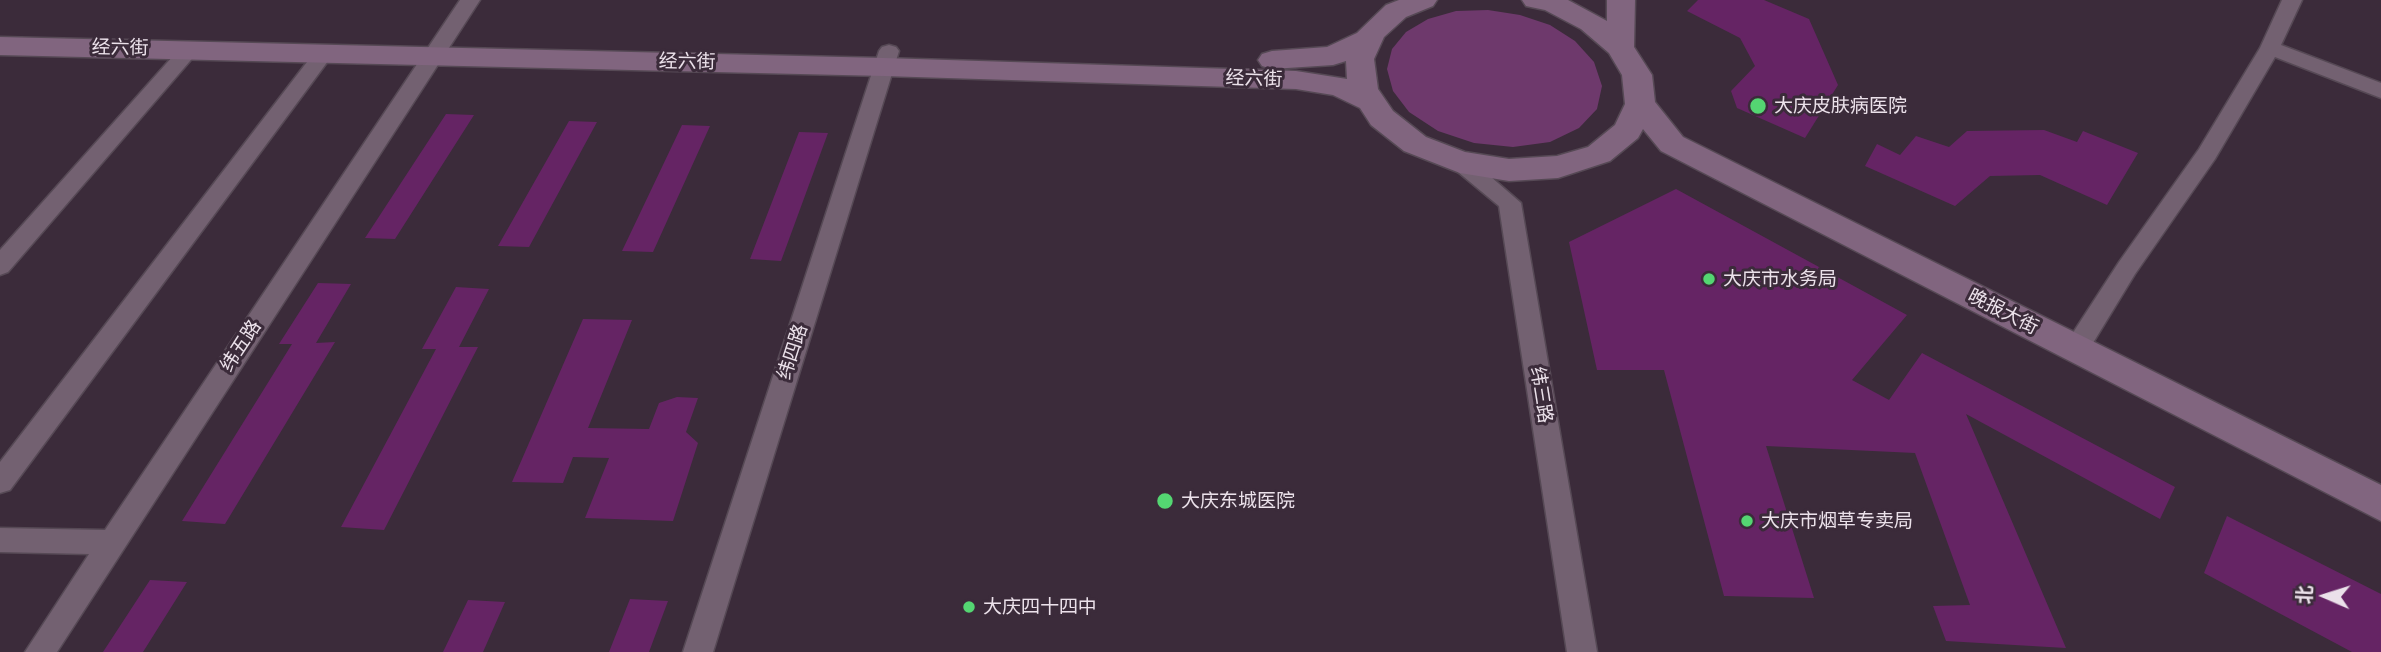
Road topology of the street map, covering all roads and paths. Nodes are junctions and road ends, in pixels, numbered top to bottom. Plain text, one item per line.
1 (470, 0) edge
2 (1423, 0) edge
3 (1537, 0) edge
4 (1621, 0) edge
5 (2292, 0) edge
6 (0, 29) edge
7 (1369, 38) junction
8 (0, 46) edge
9 (437, 47) junction
10 (1620, 47) junction
11 (2270, 48) junction
12 (189, 50) junction
13 (324, 53) junction
14 (887, 59) junction
15 (2381, 91) edge
16 (1371, 101) junction
17 (1640, 104) junction
18 (1460, 162) junction
19 (0, 266) edge
20 (2076, 349) junction
21 (0, 482) edge
22 (2381, 504) edge
23 (0, 540) edge
24 (113, 542) junction
25 (40, 652) edge
26 (698, 652) edge
27 (1582, 652) edge

1 - 9 street, 纬五路
2 - 7 main road
3 - 10 main road
4 - 10 main road
5 - 11 street
6 - 9 main road, 经六街
7 - 14 main road, 经六街
7 - 16 main road
8 - 12 main road, 经六街
9 - 13 main road, 经六街
9 - 14 main road, 经六街
9 - 24 street, 纬五路
10 - 17 main road
11 - 15 street
11 - 20 street
12 - 13 main road, 经六街
12 - 19 street
13 - 21 street
14 - 16 main road, 经六街
14 - 26 street, 纬四路
16 - 18 main road
17 - 18 main road
17 - 20 main road, 晚报大街
18 - 27 street, 纬三路
20 - 22 main road, 晚报大街
23 - 24 street
24 - 25 street, 纬五路

